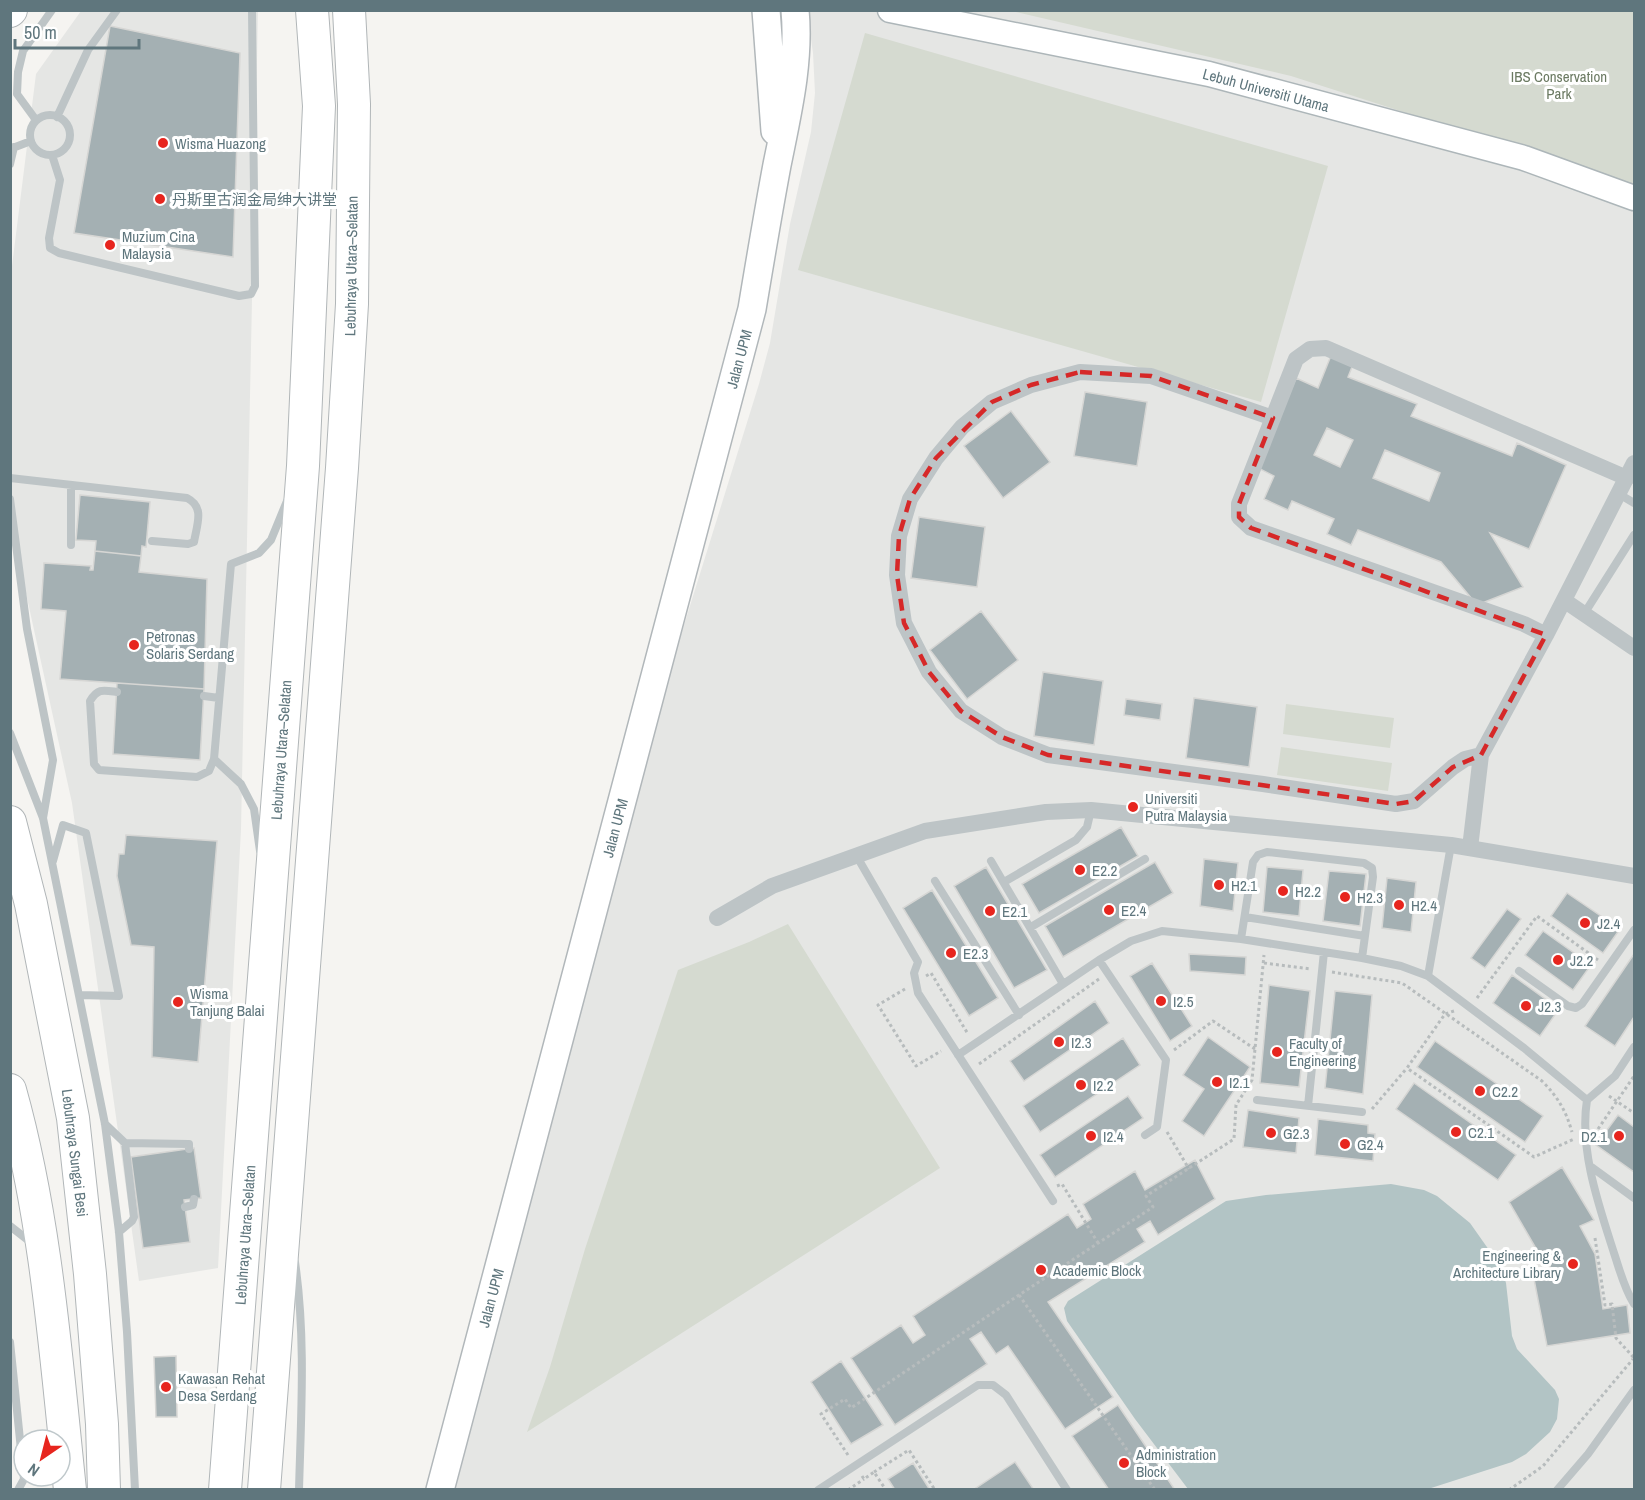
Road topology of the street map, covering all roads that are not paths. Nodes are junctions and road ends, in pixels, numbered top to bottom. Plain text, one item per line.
1 (52, 10) edge
2 (117, 10) edge
3 (252, 10) edge
4 (312, 10) edge
5 (349, 10) edge
6 (766, 10) edge
7 (795, 10) edge
8 (890, 10) edge
9 (23, 51) junction
10 (10, 73) edge
11 (57, 117) junction
12 (36, 120) junction
13 (31, 141) junction
14 (12, 148) edge
15 (52, 155) junction
16 (10, 164) edge
17 (777, 165) junction
18 (1635, 198) edge
19 (1273, 418) junction
20 (303, 466) junction
21 (1631, 471) edge
22 (10, 477) edge
23 (71, 485) junction
24 (1619, 494) junction
25 (10, 499) edge
26 (1635, 503) edge
27 (1635, 535) edge
28 (152, 541) dead end
29 (70, 545) dead end
30 (1565, 601) junction
31 (1584, 614) junction
32 (1546, 635) junction
33 (1635, 648) edge
34 (117, 692) dead end
35 (204, 696) dead end
36 (219, 698) junction
37 (10, 733) edge
38 (1481, 755) junction
39 (214, 759) junction
40 (1091, 810) junction
41 (43, 818) junction
42 (10, 822) edge
43 (1451, 845) junction
44 (1470, 848) junction
45 (261, 855) dead end
46 (856, 855) junction
47 (1145, 859) dead end
48 (991, 861) dead end
49 (52, 863) junction
50 (262, 867) dead end
51 (1635, 876) edge
52 (935, 881) dead end
53 (1004, 882) junction
54 (21, 894) edge
55 (269, 911) junction
56 (1245, 917) junction
57 (717, 918) dead end
58 (1031, 927) junction
59 (1635, 930) edge
60 (1365, 936) junction
61 (1241, 939) junction
62 (1324, 952) junction
63 (1362, 958) junction
64 (1099, 960) junction
65 (1519, 970) dead end
66 (1428, 976) junction
67 (1063, 984) junction
68 (80, 995) junction
69 (1018, 1014) junction
70 (1635, 1047) edge
71 (958, 1055) junction
72 (10, 1090) edge
73 (1257, 1100) dead end
74 (1587, 1100) junction
75 (1308, 1106) junction
76 (1365, 1112) road end
77 (105, 1124) junction
78 (1145, 1135) dead end
79 (16, 1139) edge
80 (125, 1143) junction
81 (189, 1149) dead end
82 (1590, 1166) junction
83 (1635, 1198) edge
84 (194, 1199) dead end
85 (286, 1199) junction
86 (1053, 1201) dead end
87 (185, 1207) dead end
88 (10, 1226) edge
89 (119, 1232) junction
90 (293, 1245) dead end
91 (43, 1252) junction
92 (294, 1256) dead end
93 (1635, 1304) edge
94 (10, 1342) edge
95 (1635, 1390) edge
96 (18, 1490) edge
97 (70, 1490) edge
98 (104, 1490) edge
99 (135, 1490) edge
100 (225, 1490) edge
101 (264, 1490) edge
102 (299, 1490) edge
103 (440, 1490) edge
104 (818, 1490) edge
105 (1067, 1490) edge
106 (1557, 1490) edge

1 - 9 lane
2 - 11 lane
3 - 15 lane
4 - 20 highway, Lebuhraya Utara–Selatan
5 - 85 highway, Lebuhraya Utara–Selatan
6 - 17 main road, Jalan UPM
7 - 17 main road, Jalan UPM
8 - 18 main road, Lebuh Universiti Utama
9 - 10 lane
9 - 12 lane
11 - 12 lane
11 - 15 lane
12 - 13 lane
13 - 14 lane
13 - 15 lane
14 - 16 lane
17 - 103 main road, Jalan UPM
19 - 21 street
19 - 32 street
19 - 38 street
20 - 36 lane
20 - 55 highway, Lebuhraya Utara–Selatan
21 - 24 street
22 - 23 lane
23 - 28 lane
23 - 29 lane
24 - 26 lane
24 - 30 street
25 - 41 lane
27 - 31 lane
30 - 31 street
30 - 32 street
31 - 33 street
32 - 38 street
34 - 39 lane
35 - 36 lane
36 - 39 lane
37 - 41 lane
38 - 44 street
39 - 45 lane
40 - 43 street
40 - 46 street
40 - 53 lane
41 - 49 lane
42 - 54 highway, Lebuhraya Sungai Besi
43 - 44 street
43 - 66 lane
44 - 51 street
46 - 57 street
46 - 71 lane
47 - 58 lane
48 - 53 lane
49 - 68 lane
49 - 68 lane
50 - 55 lane
52 - 69 lane
53 - 58 lane
54 - 98 highway, Lebuhraya Sungai Besi
55 - 100 highway, Lebuhraya Utara–Selatan
56 - 60 lane
56 - 60 lane
56 - 61 lane
58 - 67 lane
59 - 65 lane
60 - 63 lane
61 - 62 lane
61 - 64 lane
62 - 63 lane
62 - 75 lane
63 - 66 lane
64 - 67 lane
64 - 78 lane
66 - 74 lane
67 - 69 lane
68 - 77 lane
69 - 71 lane
70 - 74 lane
71 - 86 lane
72 - 79 highway
73 - 75 lane
74 - 82 lane
75 - 76 lane
77 - 80 lane
77 - 89 lane
79 - 91 highway
80 - 81 lane
80 - 89 lane
82 - 83 lane
82 - 93 lane
84 - 87 lane
85 - 90 lane
85 - 101 highway, Lebuhraya Utara–Selatan
88 - 91 lane
89 - 99 lane
91 - 97 highway
92 - 102 lane
94 - 96 lane
95 - 106 lane
104 - 105 lane

